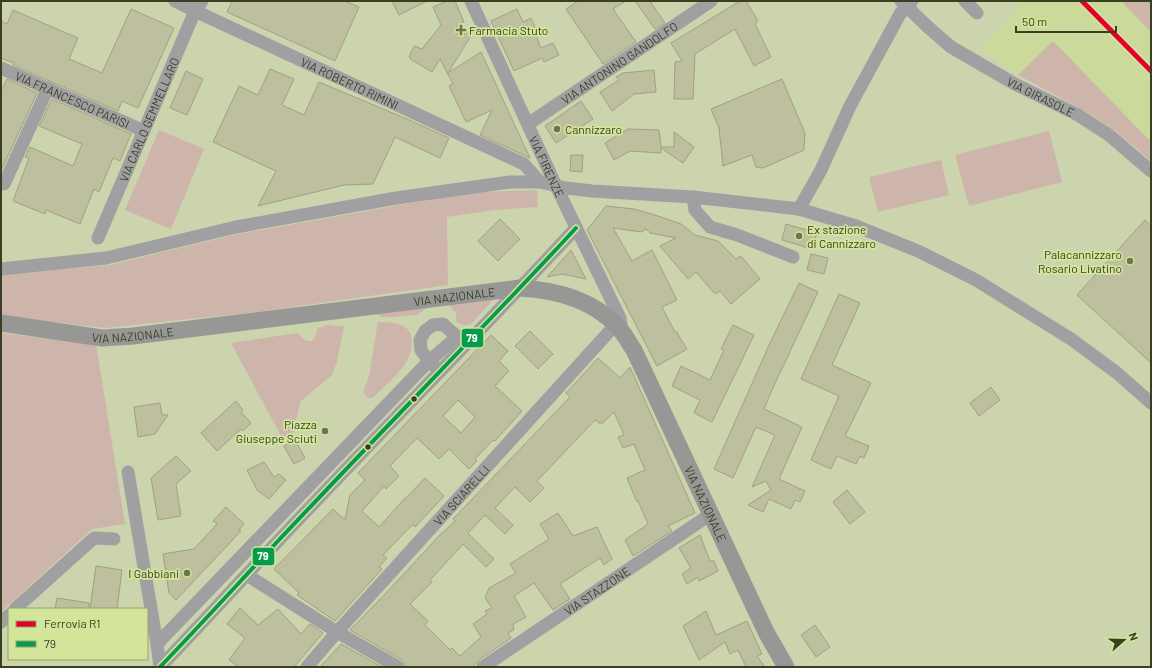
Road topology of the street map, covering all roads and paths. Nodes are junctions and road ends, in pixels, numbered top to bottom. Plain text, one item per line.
1 (175, 1) edge
2 (471, 1) edge
3 (711, 1) edge
4 (901, 1) edge
5 (912, 1) edge
6 (965, 1) edge
7 (199, 6) edge
8 (977, 13) dead end
9 (1, 68) edge
10 (48, 88) junction
11 (528, 124) junction
12 (144, 131) junction
13 (545, 160) junction
14 (524, 164) junction
15 (1151, 170) edge
16 (1, 182) edge
17 (540, 182) junction
18 (556, 186) junction
19 (693, 197) junction
20 (799, 209) junction
21 (576, 228) junction
22 (98, 238) dead end
23 (794, 257) dead end
24 (1, 269) edge
25 (520, 288) junction
26 (606, 290) junction
27 (599, 312) junction
28 (1, 323) edge
29 (619, 328) junction
30 (457, 337) junction
31 (473, 338) junction
32 (428, 361) junction
33 (440, 371) junction
34 (1151, 403) edge
35 (128, 472) dead end
36 (302, 492) junction
37 (312, 504) junction
38 (711, 514) junction
39 (114, 539) dead end
40 (247, 575) junction
41 (16, 608) edge
42 (337, 632) junction
43 (157, 644) junction
44 (160, 667) edge
45 (307, 667) edge
46 (398, 667) edge
47 (483, 667) edge
48 (786, 667) edge

1 - 7 street, VIA ROBERTO RIMINI
2 - 11 street, VIA FIRENZE
3 - 11 street, VIA ANTONINO GANDOLFO
4 - 15 street, VIA GIRASOLE, bridge
5 - 20 street
6 - 8 street
7 - 12 street, VIA CARLO GEMMELLARO
7 - 14 street, VIA ROBERTO RIMINI
9 - 10 street, VIA FRANCESCO PARISI
10 - 12 street, VIA FRANCESCO PARISI
10 - 16 street
11 - 13 street, VIA FIRENZE
12 - 22 street, VIA CARLO GEMMELLARO
13 - 14 street
13 - 18 street, VIA FIRENZE
14 - 17 street
17 - 18 street
17 - 24 street
18 - 19 street
18 - 21 street, VIA FIRENZE
19 - 20 street
19 - 23 street
20 - 34 street
21 - 25 street
21 - 26 street, VIA FIRENZE
25 - 27 main road, VIA NAZIONALE
25 - 28 main road, VIA NAZIONALE
25 - 31 street
26 - 27 street
26 - 29 street, VIA FIRENZE
27 - 29 main road, VIA NAZIONALE
29 - 38 main road, VIA NAZIONALE
29 - 42 street, VIA SCIARELLI
30 - 31 street
30 - 32 street
30 - 32 street
31 - 33 street
32 - 33 street
32 - 36 street
33 - 37 street
35 - 43 street
36 - 37 street
36 - 43 street
37 - 40 street
38 - 47 street, VIA STAZZONE
38 - 48 main road, VIA NAZIONALE
39 - 41 street
40 - 42 street
40 - 44 street
42 - 45 street, VIA SCIARELLI
42 - 46 street
43 - 44 street

